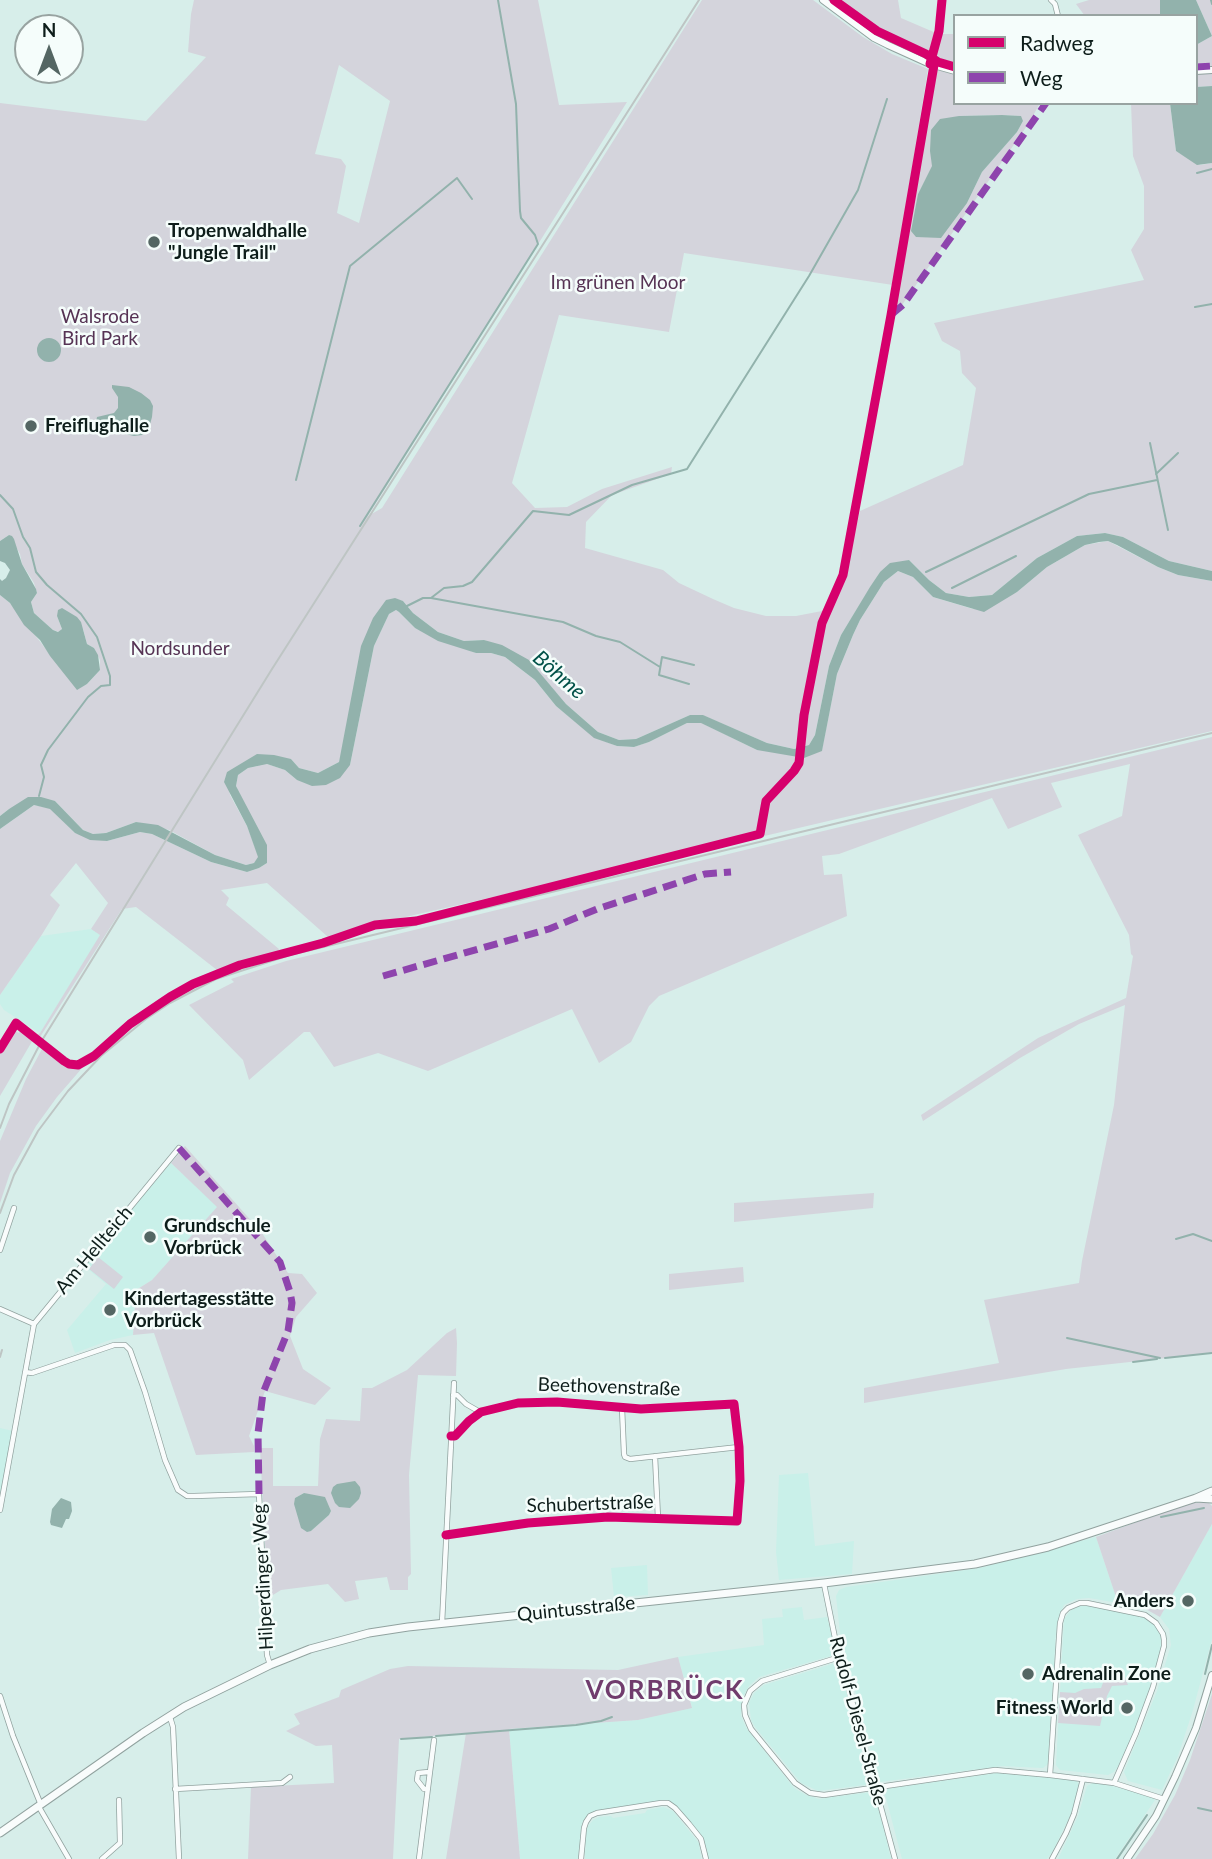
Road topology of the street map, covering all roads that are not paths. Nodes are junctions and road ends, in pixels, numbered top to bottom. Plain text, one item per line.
1 (823, 0) edge
2 (942, 0) edge
3 (930, 64) junction
4 (953, 70) edge
5 (16, 1023) dead end
6 (0, 1049) edge
7 (178, 1148) dead end
8 (14, 1208) dead end
9 (0, 1250) edge
10 (0, 1309) edge
11 (34, 1324) junction
12 (25, 1373) junction
13 (454, 1382) dead end
14 (453, 1395) junction
15 (622, 1408) junction
16 (481, 1412) junction
17 (451, 1436) junction
18 (739, 1447) junction
19 (655, 1456) junction
20 (1212, 1491) edge
21 (1196, 1498) junction
22 (1212, 1499) edge
23 (0, 1510) edge
24 (658, 1518) junction
25 (446, 1535) junction
26 (824, 1583) junction
27 (442, 1624) junction
28 (840, 1657) junction
29 (270, 1665) junction
30 (1212, 1675) edge
31 (0, 1696) edge
32 (169, 1716) junction
33 (434, 1740) dead end
34 (429, 1772) junction
35 (1050, 1774) junction
36 (290, 1777) dead end
37 (1083, 1779) junction
38 (1114, 1783) junction
39 (175, 1788) junction
40 (876, 1788) junction
41 (427, 1789) junction
42 (1165, 1799) junction
43 (119, 1800) dead end
44 (40, 1806) junction
45 (0, 1833) edge
46 (69, 1859) edge
47 (102, 1859) edge
48 (179, 1859) edge
49 (419, 1859) edge
50 (581, 1859) edge
51 (706, 1859) edge
52 (895, 1859) edge
53 (1052, 1859) edge
54 (1127, 1859) edge

1 - 3 main road
2 - 3 street
3 - 4 main road
5 - 6 street
7 - 11 street, Am Hellteich
8 - 9 street
10 - 11 street
11 - 12 street
12 - 23 street
12 - 29 street, Hilperdinger Weg
13 - 14 street
14 - 16 street
14 - 17 street
15 - 16 street, Beethovenstraße
15 - 18 street, Beethovenstraße
15 - 19 street
16 - 17 street, Beethovenstraße
17 - 25 street
18 - 19 street
18 - 24 street, Schubertstraße
19 - 24 street
20 - 21 main road, Quintusstraße
21 - 22 main road, Quintusstraße
21 - 26 main road, Quintusstraße
24 - 25 street, Schubertstraße
25 - 27 street
26 - 27 main road, Quintusstraße
26 - 28 street, Rudolf-Diesel-Straße
27 - 29 main road, Quintusstraße
28 - 40 street, Rudolf-Diesel-Straße
28 - 40 street
29 - 32 main road, Quintusstraße
30 - 42 main road
31 - 44 street
32 - 39 street
32 - 44 main road, Quintusstraße
33 - 34 street
34 - 41 street
34 - 41 street
35 - 37 street
35 - 38 street
35 - 40 street
36 - 39 street
37 - 38 street
37 - 53 street
38 - 42 street
39 - 48 street
40 - 52 street, Rudolf-Diesel-Straße
41 - 49 street
42 - 54 main road
43 - 47 street
44 - 45 main road, Quintusstraße
44 - 46 street
50 - 51 street

